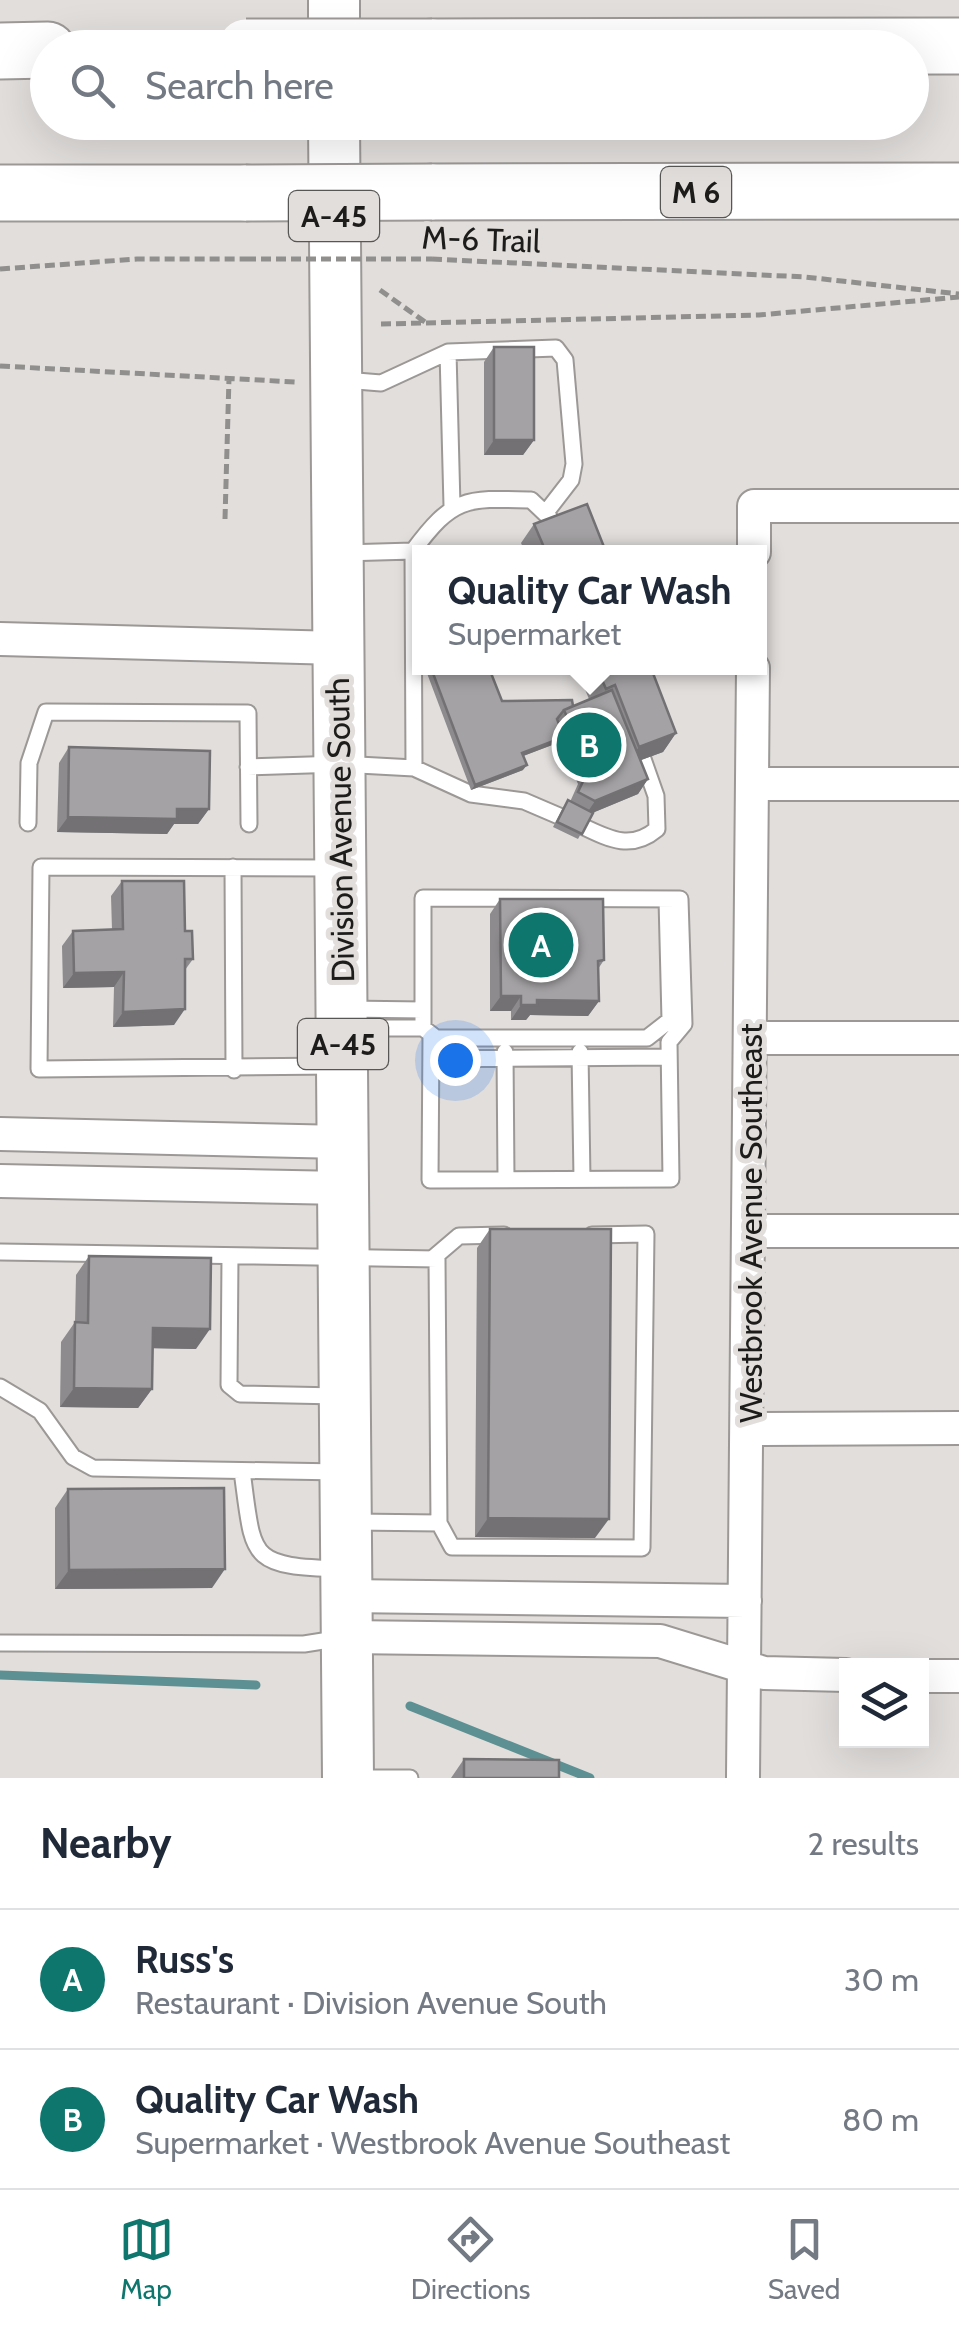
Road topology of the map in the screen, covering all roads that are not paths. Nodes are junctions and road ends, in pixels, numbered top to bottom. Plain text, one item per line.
1 (334, 0) edge
2 (334, 30) edge
3 (929, 46) edge
4 (959, 46) edge
5 (30, 50) edge
6 (0, 51) edge
7 (333, 140) edge
8 (959, 191) edge
9 (0, 193) edge
10 (448, 352) junction
11 (315, 380) junction
12 (452, 506) junction
13 (959, 506) edge
14 (547, 511) junction
15 (554, 530) edge
16 (418, 545) edge
17 (754, 545) edge
18 (412, 552) edge
19 (336, 553) junction
20 (0, 639) edge
21 (338, 648) junction
22 (413, 675) edge
23 (753, 675) edge
24 (643, 759) edge
25 (340, 764) junction
26 (248, 767) junction
27 (414, 768) junction
28 (752, 784) junction
29 (959, 784) edge
30 (559, 816) edge
31 (28, 823) dead end
32 (249, 824) dead end
33 (584, 827) edge
34 (233, 867) junction
35 (341, 868) junction
36 (667, 899) junction
37 (423, 1010) junction
38 (427, 1031) junction
39 (343, 1034) junction
40 (504, 1038) junction
41 (580, 1038) junction
42 (752, 1038) junction
43 (959, 1038) edge
44 (504, 1058) junction
45 (580, 1058) junction
46 (670, 1058) junction
47 (431, 1059) junction
48 (234, 1070) junction
49 (0, 1134) edge
50 (343, 1165) junction
51 (506, 1179) junction
52 (582, 1179) junction
53 (0, 1181) edge
54 (749, 1231) junction
55 (959, 1231) edge
56 (515, 1235) edge
57 (571, 1235) edge
58 (0, 1252) edge
59 (230, 1256) junction
60 (344, 1257) junction
61 (432, 1259) junction
62 (0, 1387) edge
63 (345, 1396) junction
64 (959, 1428) edge
65 (749, 1429) junction
66 (242, 1471) junction
67 (345, 1472) junction
68 (439, 1523) junction
69 (345, 1581) junction
70 (745, 1601) junction
71 (0, 1643) edge
72 (743, 1666) junction
73 (839, 1675) edge
74 (929, 1676) edge
75 (959, 1676) edge
76 (348, 1778) edge
77 (410, 1778) edge
78 (743, 1778) edge

1 - 2 main road
3 - 4 highway
5 - 6 highway
7 - 11 main road, Division Avenue South / A-45
8 - 9 highway, M 6, bridge
10 - 11 lane
10 - 12 lane
10 - 14 lane
11 - 19 main road, Division Avenue South / A-45
12 - 14 lane
12 - 16 lane
13 - 17 street
14 - 15 lane
18 - 19 lane
19 - 21 main road, Division Avenue South / A-45
20 - 21 street
21 - 25 main road, Division Avenue South / A-45
22 - 27 lane
23 - 28 street, Westbrook Avenue Southeast
24 - 33 lane
25 - 26 lane
25 - 27 lane
25 - 35 main road, Division Avenue South / A-45
26 - 31 lane
26 - 32 lane
27 - 30 lane
28 - 29 street
28 - 42 street, Westbrook Avenue Southeast
34 - 35 lane
34 - 48 lane
34 - 48 lane
35 - 39 main road, Division Avenue South / A-45
36 - 37 lane
36 - 41 lane
36 - 46 lane
37 - 38 lane
37 - 39 lane
38 - 39 lane
38 - 40 lane
38 - 47 lane
39 - 48 lane
39 - 50 main road, Division Avenue South / A-45
40 - 41 lane
40 - 44 lane
41 - 45 lane
42 - 43 street
42 - 54 street, Westbrook Avenue Southeast
44 - 45 lane
44 - 47 lane
44 - 51 lane
45 - 46 lane
45 - 52 lane
46 - 52 lane
47 - 51 lane
49 - 50 street
50 - 53 street
50 - 60 main road, Division Avenue South / A-45
51 - 52 lane
54 - 55 street
54 - 65 street, Westbrook Avenue Southeast
56 - 61 lane
57 - 68 lane
58 - 59 lane
59 - 60 lane
59 - 63 lane
60 - 61 lane
60 - 63 main road, Division Avenue South / A-45
61 - 68 lane
62 - 66 lane
63 - 67 main road, Division Avenue South / A-45
64 - 65 street
65 - 70 street, Westbrook Avenue Southeast
66 - 67 lane
66 - 69 lane
67 - 69 main road, Division Avenue South / A-45
68 - 69 lane
69 - 70 street
69 - 71 lane
69 - 72 street
69 - 76 main road, Division Avenue South / A-45
70 - 72 street, Westbrook Avenue Southeast
72 - 73 street
72 - 78 street, Westbrook Avenue Southeast
74 - 75 street
76 - 77 lane

